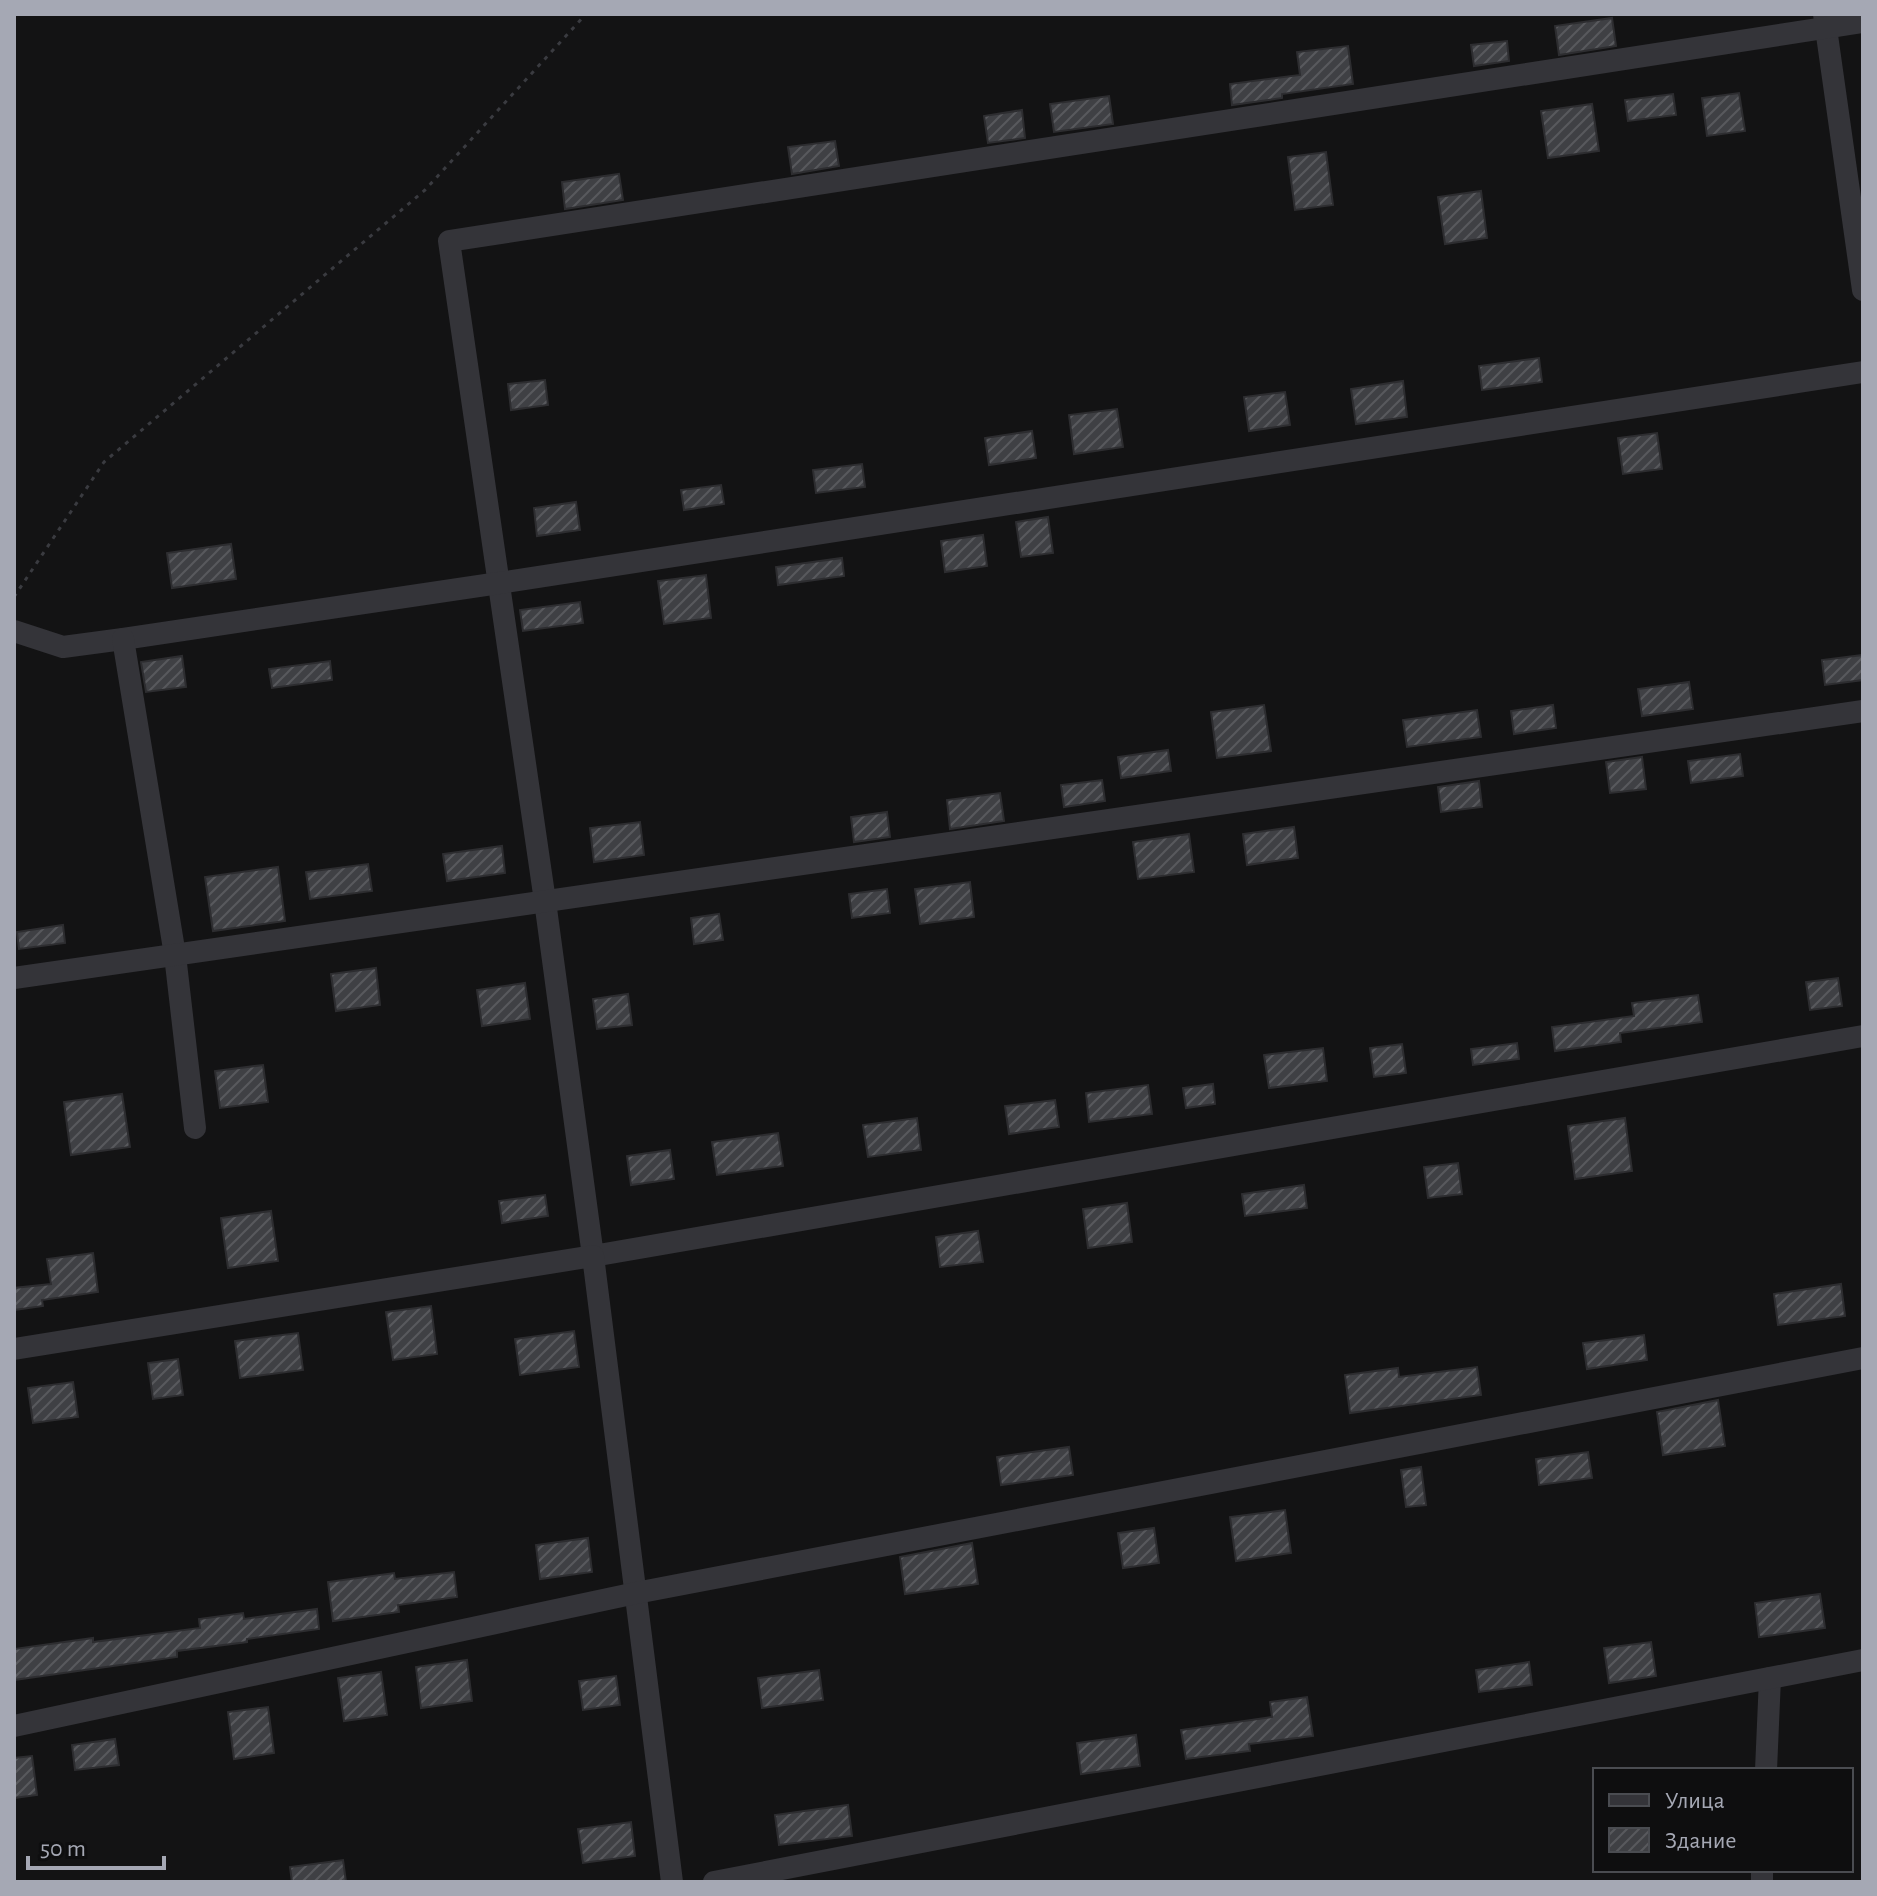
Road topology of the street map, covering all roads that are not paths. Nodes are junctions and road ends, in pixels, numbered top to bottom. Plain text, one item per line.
1 (1825, 21) edge
2 (1863, 22) edge
3 (1863, 290) edge
4 (1863, 372) edge
5 (499, 583) junction
6 (14, 631) edge
7 (123, 639) junction
8 (1863, 711) edge
9 (545, 901) junction
10 (175, 955) junction
11 (14, 978) edge
12 (1863, 1036) edge
13 (195, 1128) dead end
14 (593, 1256) junction
15 (14, 1349) edge
16 (1863, 1358) edge
17 (636, 1593) junction
18 (1863, 1660) edge
19 (1770, 1678) junction
20 (14, 1726) edge
21 (1766, 1768) edge
22 (672, 1882) edge
23 (714, 1882) edge

1 - 2 street
1 - 3 street
1 - 5 street
4 - 5 street
5 - 7 street
5 - 9 street
6 - 7 street
7 - 10 street
8 - 9 street
9 - 10 street
9 - 14 street
10 - 11 street
10 - 13 street
12 - 14 street
14 - 15 street
14 - 17 street
16 - 17 street
17 - 20 street
17 - 22 street
18 - 19 street
19 - 21 street
19 - 23 street

